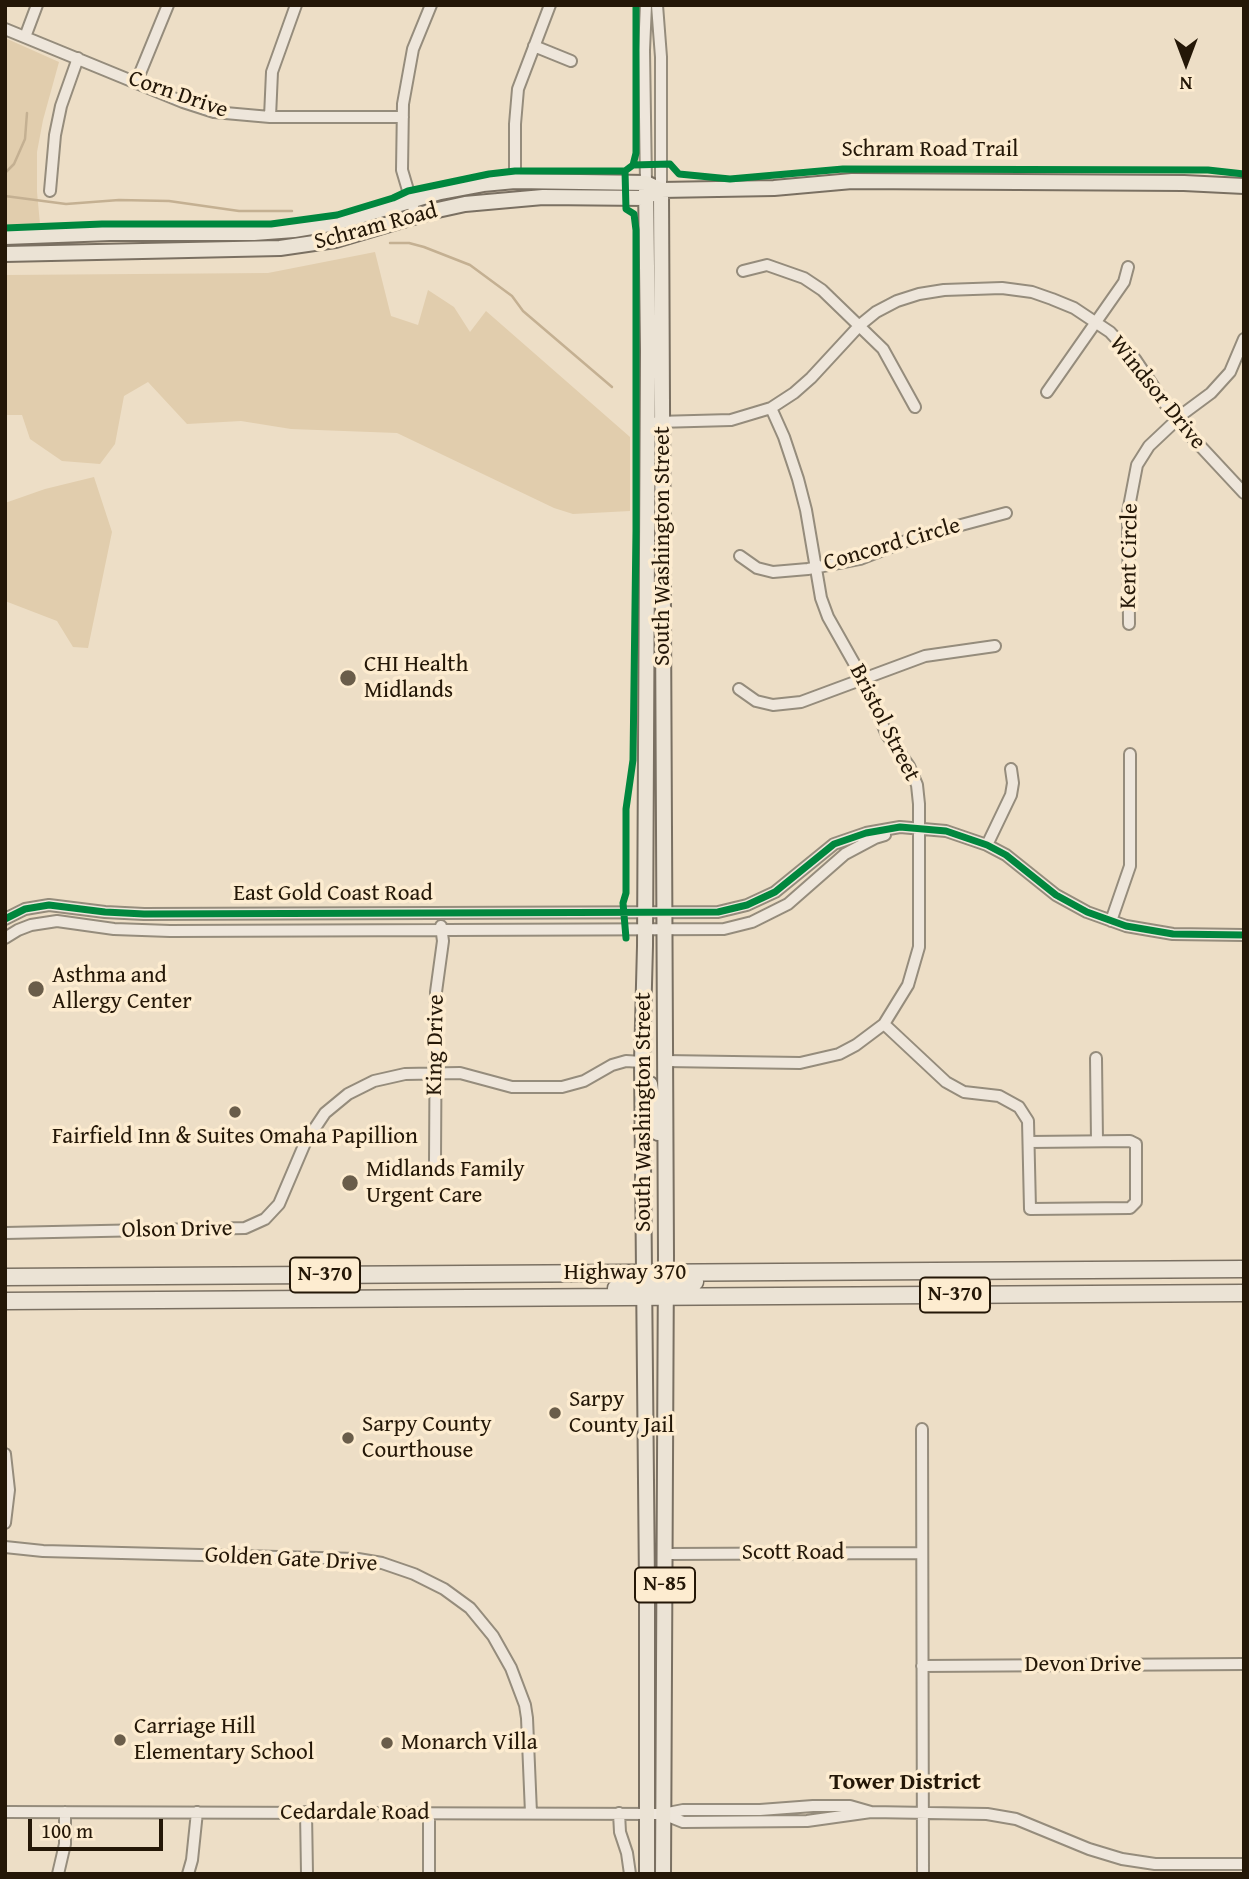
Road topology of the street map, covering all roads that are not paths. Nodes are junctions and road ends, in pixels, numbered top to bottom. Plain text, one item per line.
1 (37, 5) edge
2 (168, 5) edge
3 (296, 5) edge
4 (431, 5) edge
5 (550, 5) edge
6 (646, 5) edge
7 (657, 5) edge
8 (5, 29) edge
9 (25, 37) junction
10 (534, 46) junction
11 (78, 58) junction
12 (571, 61) dead end
13 (136, 83) junction
14 (270, 117) junction
15 (403, 117) junction
16 (516, 181) junction
17 (1244, 186) edge
18 (645, 190) junction
19 (661, 190) junction
20 (50, 191) dead end
21 (411, 201) junction
22 (417, 216) junction
23 (5, 237) edge
24 (5, 254) edge
25 (1128, 267) dead end
26 (743, 271) dead end
27 (1095, 321) junction
28 (860, 325) junction
29 (1244, 339) edge
30 (655, 351) junction
31 (1047, 393) dead end
32 (915, 407) dead end
33 (771, 408) junction
34 (1177, 420) junction
35 (654, 422) junction
36 (1244, 493) edge
37 (1006, 513) dead end
38 (740, 556) dead end
39 (814, 568) junction
40 (1129, 624) dead end
41 (995, 646) dead end
42 (863, 679) junction
43 (739, 689) dead end
44 (1130, 754) dead end
45 (1011, 769) dead end
46 (919, 829) junction
47 (987, 845) junction
48 (435, 913) junction
49 (448, 913) junction
50 (645, 913) junction
51 (665, 913) junction
52 (170, 914) junction
53 (5, 919) edge
54 (1111, 921) junction
55 (442, 929) junction
56 (645, 930) junction
57 (665, 930) junction
58 (170, 931) junction
59 (1244, 935) edge
60 (5, 939) edge
61 (644, 976) junction
62 (884, 1024) junction
63 (1096, 1058) dead end
64 (665, 1061) junction
65 (642, 1062) junction
66 (435, 1073) junction
67 (1097, 1141) junction
68 (1029, 1142) junction
69 (435, 1161) dead end
70 (664, 1162) junction
71 (5, 1233) edge
72 (1244, 1269) edge
73 (5, 1277) edge
74 (666, 1285) junction
75 (644, 1286) junction
76 (1244, 1293) edge
77 (5, 1301) edge
78 (922, 1429) dead end
79 (6, 1457) edge
80 (5, 1523) edge
81 (5, 1548) edge
82 (921, 1553) junction
83 (665, 1554) junction
84 (1244, 1664) edge
85 (922, 1666) junction
86 (807, 1806) junction
87 (5, 1812) edge
88 (65, 1812) junction
89 (197, 1812) junction
90 (306, 1812) junction
91 (871, 1812) junction
92 (429, 1813) junction
93 (531, 1813) junction
94 (619, 1813) junction
95 (647, 1813) junction
96 (923, 1813) junction
97 (663, 1814) junction
98 (781, 1821) junction
99 (1244, 1864) edge
100 (58, 1874) edge
101 (188, 1874) edge
102 (307, 1874) edge
103 (429, 1874) edge
104 (630, 1874) edge
105 (647, 1874) edge
106 (663, 1874) edge
107 (923, 1874) edge

1 - 9 street
2 - 13 street
3 - 14 street
4 - 15 street
5 - 10 street
6 - 18 street
7 - 19 street
8 - 9 street, Corn Drive
9 - 11 street, Corn Drive
10 - 12 street
10 - 16 street
11 - 13 street, Corn Drive
11 - 20 street
13 - 14 street, Corn Drive
14 - 15 street, Corn Drive
15 - 21 street
16 - 18 main road, Schram Road
16 - 21 main road, Schram Road
17 - 19 main road, Schram Road
18 - 19 main road, Schram Road
18 - 22 main road, Schram Road
18 - 30 main road
19 - 30 main road
21 - 22 street
21 - 23 main road, Schram Road
22 - 24 main road, Schram Road
25 - 27 street
26 - 28 street
27 - 28 street, Windsor Drive
27 - 31 street
27 - 34 street, Windsor Drive
28 - 32 street
28 - 33 street, Windsor Drive
29 - 34 street, Kent Circle
30 - 35 main road, South Washington Street
33 - 35 street, Windsor Drive
33 - 39 street, Bristol Street
34 - 36 street, Windsor Drive
34 - 40 street, Kent Circle
35 - 50 main road, South Washington Street
35 - 51 main road, South Washington Street
37 - 39 street, Concord Circle
38 - 39 street, Concord Circle
39 - 42 street, Bristol Street
41 - 42 street
42 - 43 street
42 - 46 street, Bristol Street
44 - 54 street
45 - 47 street
46 - 47 street
46 - 51 street, East Gold Coast Road
46 - 57 street, East Gold Coast Road
46 - 62 street, Bristol Street
47 - 54 street
48 - 49 street, East Gold Coast Road
48 - 52 street, East Gold Coast Road
48 - 55 street, King Drive
49 - 50 street, East Gold Coast Road
49 - 55 street, King Drive
50 - 51 street, East Gold Coast Road
50 - 56 main road, South Washington Street
51 - 57 main road, South Washington Street
52 - 53 street, East Gold Coast Road
52 - 58 street
54 - 59 street
55 - 56 street, East Gold Coast Road
55 - 58 street, East Gold Coast Road
55 - 66 street, King Drive
56 - 57 street, East Gold Coast Road
56 - 61 main road, South Washington Street
57 - 64 main road, South Washington Street
58 - 60 street, East Gold Coast Road
61 - 64 main road
61 - 65 main road, South Washington Street
62 - 64 street, Bristol Street
62 - 68 street
63 - 67 street
64 - 70 main road, South Washington Street
65 - 66 street, Olson Drive
65 - 70 main road
65 - 75 main road, South Washington Street
66 - 69 street, King Drive
66 - 71 street, Olson Drive
67 - 68 street
67 - 68 street
70 - 74 main road, South Washington Street
72 - 74 highway, Highway 370 / N-370
73 - 75 highway, Highway 370 / N-370
74 - 75 highway, Highway 370 / N-370
74 - 75 highway, Highway 370 / N-370
74 - 76 highway, Highway 370 / N-370
74 - 83 main road, South Washington Street / N-85
75 - 77 highway, Highway 370 / N-370
75 - 95 main road, South Washington Street / N-85
78 - 82 street
79 - 80 street
81 - 93 street, Golden Gate Drive
82 - 83 street, Scott Road
82 - 85 street
83 - 97 main road, South Washington Street / N-85
84 - 85 street, Devon Drive
85 - 96 street
86 - 91 street
86 - 97 street
86 - 98 street
87 - 88 street, Cedardale Road
88 - 89 street, Cedardale Road
88 - 100 street
89 - 90 street, Cedardale Road
89 - 101 street
90 - 92 street, Cedardale Road
90 - 102 street
91 - 96 street
91 - 98 street
92 - 93 street, Cedardale Road
92 - 103 street
93 - 94 street, Cedardale Road
94 - 95 street, Cedardale Road
94 - 104 street
95 - 97 street, Cedardale Road
95 - 105 main road, South Washington Street / N-85
96 - 99 street
96 - 107 street
97 - 98 street
97 - 106 main road, South Washington Street / N-85

